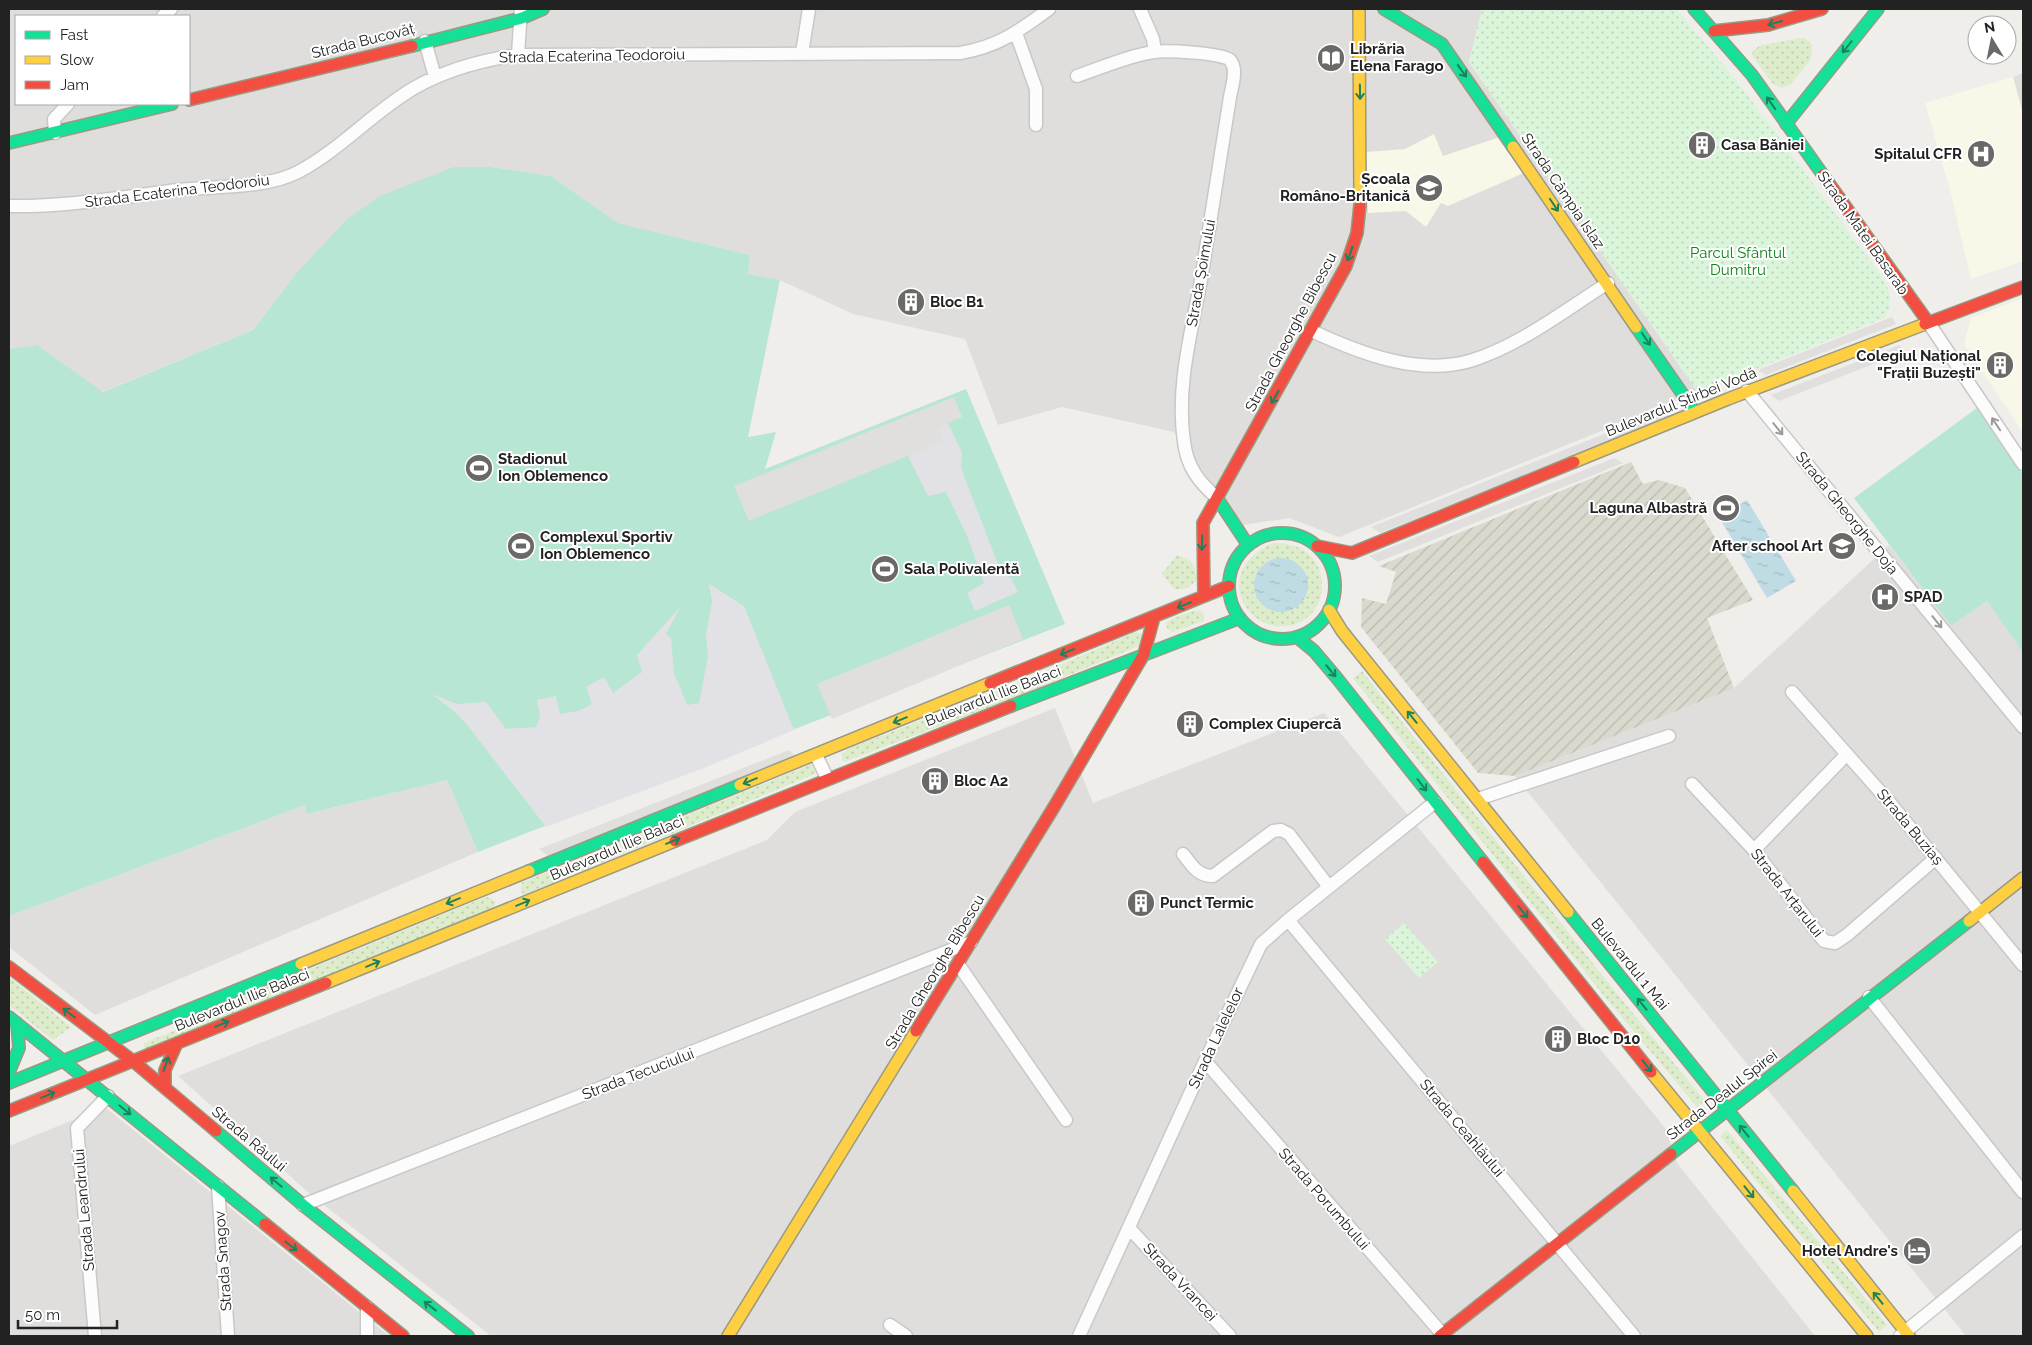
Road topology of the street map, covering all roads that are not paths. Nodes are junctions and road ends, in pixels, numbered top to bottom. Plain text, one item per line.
1 (543, 9) edge
2 (809, 9) edge
3 (1049, 9) edge
4 (1140, 9) edge
5 (1359, 9) edge
6 (1384, 9) edge
7 (1694, 9) edge
8 (1822, 9) edge
9 (1878, 9) edge
10 (521, 13) edge
11 (1714, 31) junction
12 (1016, 32) junction
13 (425, 41) junction
14 (1155, 52) junction
15 (802, 53) junction
16 (518, 55) junction
17 (1077, 76) dead end
18 (435, 78) junction
19 (190, 100) edge
20 (67, 105) edge
21 (168, 105) edge
22 (1786, 124) junction
23 (1036, 125) dead end
24 (55, 133) junction
25 (9, 143) edge
26 (9, 206) edge
27 (1608, 283) junction
28 (2023, 287) edge
29 (1928, 322) junction
30 (1312, 331) junction
31 (1748, 391) junction
32 (1695, 412) junction
33 (2023, 464) edge
34 (1217, 498) junction
35 (1248, 545) junction
36 (1317, 546) junction
37 (1352, 553) junction
38 (1335, 580) junction
39 (1229, 586) junction
40 (1204, 596) junction
41 (1329, 610) junction
42 (1154, 617) junction
43 (1240, 618) junction
44 (1297, 637) junction
45 (1164, 646) junction
46 (1144, 654) junction
47 (1792, 692) dead end
48 (2023, 728) edge
49 (1669, 736) dead end
50 (1847, 754) junction
51 (816, 755) junction
52 (827, 778) junction
53 (1692, 784) dead end
54 (1478, 800) junction
55 (1435, 802) junction
56 (1754, 850) junction
57 (1183, 854) dead end
58 (1936, 858) junction
59 (2023, 878) edge
60 (1330, 887) junction
61 (1979, 911) junction
62 (1288, 920) junction
63 (971, 942) junction
64 (958, 964) junction
65 (2023, 966) edge
66 (9, 968) edge
67 (1869, 998) junction
68 (13, 1020) edge
69 (107, 1043) junction
70 (177, 1043) junction
71 (64, 1061) junction
72 (133, 1061) junction
73 (1204, 1061) junction
74 (9, 1072) edge
75 (87, 1079) junction
76 (9, 1083) edge
77 (165, 1088) junction
78 (108, 1096) junction
79 (9, 1111) edge
80 (1728, 1111) junction
81 (1066, 1120) dead end
82 (1700, 1133) junction
83 (218, 1186) junction
84 (2023, 1192) edge
85 (303, 1205) junction
86 (1129, 1228) junction
87 (2023, 1236) edge
88 (1557, 1243) junction
89 (366, 1307) junction
90 (890, 1325) dead end
91 (1905, 1335) edge
92 (95, 1336) edge
93 (228, 1336) edge
94 (367, 1336) edge
95 (403, 1336) edge
96 (468, 1336) edge
97 (728, 1336) edge
98 (906, 1336) edge
99 (1079, 1336) edge
100 (1230, 1336) edge
101 (1442, 1336) edge
102 (1634, 1336) edge
103 (1867, 1336) edge

1 - 10 main road, Strada Bucovăț
2 - 15 street
3 - 12 street, Strada Ecaterina Teodoroiu
4 - 14 street
5 -> 30 main road, Strada Gheorghe Bibescu
6 -> 27 main road, Strada Câmpia Islaz
7 - 11 main road, Strada Matei Basarab
8 -> 11 main road
9 -> 22 main road
10 - 13 main road, Strada Bucovăț
10 - 16 street
22 -> 11 main road, Strada Matei Basarab
12 - 15 street, Strada Ecaterina Teodoroiu
12 - 23 street
13 - 18 street
13 - 19 main road, Strada Bucovăț
14 - 17 street, Strada Șoimului
14 - 34 street, Strada Șoimului
15 - 16 street, Strada Ecaterina Teodoroiu
16 - 18 street, Strada Ecaterina Teodoroiu
18 - 26 street, Strada Ecaterina Teodoroiu
20 - 24 street
21 - 24 main road
22 - 29 main road, Strada Matei Basarab
24 - 25 main road
27 - 30 street
27 -> 32 main road, Strada Câmpia Islaz
28 - 29 main road, Bulevardul Știrbei Vodă
29 - 31 main road, Bulevardul Știrbei Vodă
33 -> 29 street, Strada Matei Basarab
30 -> 34 main road, Strada Gheorghe Bibescu
31 - 32 main road, Bulevardul Știrbei Vodă
31 -> 48 street, Strada Gheorghe Doja
32 - 37 main road, Bulevardul Știrbei Vodă
34 - 35 main road, Strada Șoimului
34 -> 40 main road, Strada Gheorghe Bibescu
35 - 36 main road
35 - 39 main road
36 - 37 main road
36 - 38 main road
37 - 38 main road
38 - 41 main road
39 - 40 main road, Bulevardul Ilie Balaci
39 - 43 main road
40 -> 42 main road, Bulevardul Ilie Balaci
41 - 44 main road
54 -> 41 main road, Bulevardul 1 Mai
42 - 45 main road
42 - 46 main road, Strada Gheorghe Bibescu
42 -> 51 main road, Bulevardul Ilie Balaci
43 - 44 main road
43 - 45 main road, Bulevardul Ilie Balaci
44 -> 55 main road
45 - 46 main road, Bulevardul Ilie Balaci
46 - 52 main road, Bulevardul Ilie Balaci
46 - 63 main road, Strada Gheorghe Bibescu
47 - 50 street, Strada Buziaș
49 - 54 street
50 - 56 street
50 - 58 street, Strada Buziaș
51 - 52 street
51 -> 69 main road, Bulevardul Ilie Balaci
70 -> 52 main road, Bulevardul Ilie Balaci
53 - 56 street, Strada Arțarului
80 -> 54 main road, Bulevardul 1 Mai
55 - 60 street, Strada Lalelelor
55 -> 82 main road
56 - 58 street, Strada Arțarului
57 - 60 street
58 - 61 street, Strada Buziaș
59 - 61 main road, Strada Dealul Spirei
60 - 62 street, Strada Lalelelor
61 - 65 street, Strada Buziaș
61 - 67 main road, Strada Dealul Spirei
62 - 73 street, Strada Lalelelor
62 - 88 street, Strada Ceahlăului
63 - 64 main road, Strada Gheorghe Bibescu
63 - 85 street, Strada Tecuciului
64 - 81 street
64 - 97 main road, Strada Gheorghe Bibescu
69 -> 66 main road, Strada Râului
67 - 80 main road, Strada Dealul Spirei
67 - 84 street
68 - 71 main road
68 - 74 main road
69 - 71 main road, Bulevardul Ilie Balaci
69 - 72 main road, Strada Râului
70 - 72 main road, Bulevardul Ilie Balaci
77 -> 70 main road
71 - 75 main road
71 - 76 main road, Bulevardul Ilie Balaci
72 - 75 main road, Bulevardul Ilie Balaci
72 - 77 main road, Strada Râului
73 - 86 street, Strada Lalelelor
73 - 101 street, Strada Porumbului
75 - 78 main road
79 -> 75 main road, Bulevardul Ilie Balaci
85 -> 77 main road, Strada Râului
78 -> 83 main road
78 - 92 street, Strada Leandrului
80 - 82 main road, Strada Dealul Spirei
91 -> 80 main road, Bulevardul 1 Mai
82 - 88 main road, Strada Dealul Spirei
82 -> 103 main road
83 -> 89 main road
83 - 93 street, Strada Snagov
96 -> 85 main road, Strada Râului
86 - 99 street, Strada Lalelelor
86 - 100 street, Strada Vrancei
87 - 91 street
88 - 101 main road, Strada Dealul Spirei
88 - 102 street, Strada Ceahlăului
89 - 94 street
89 - 95 main road
90 - 98 street

